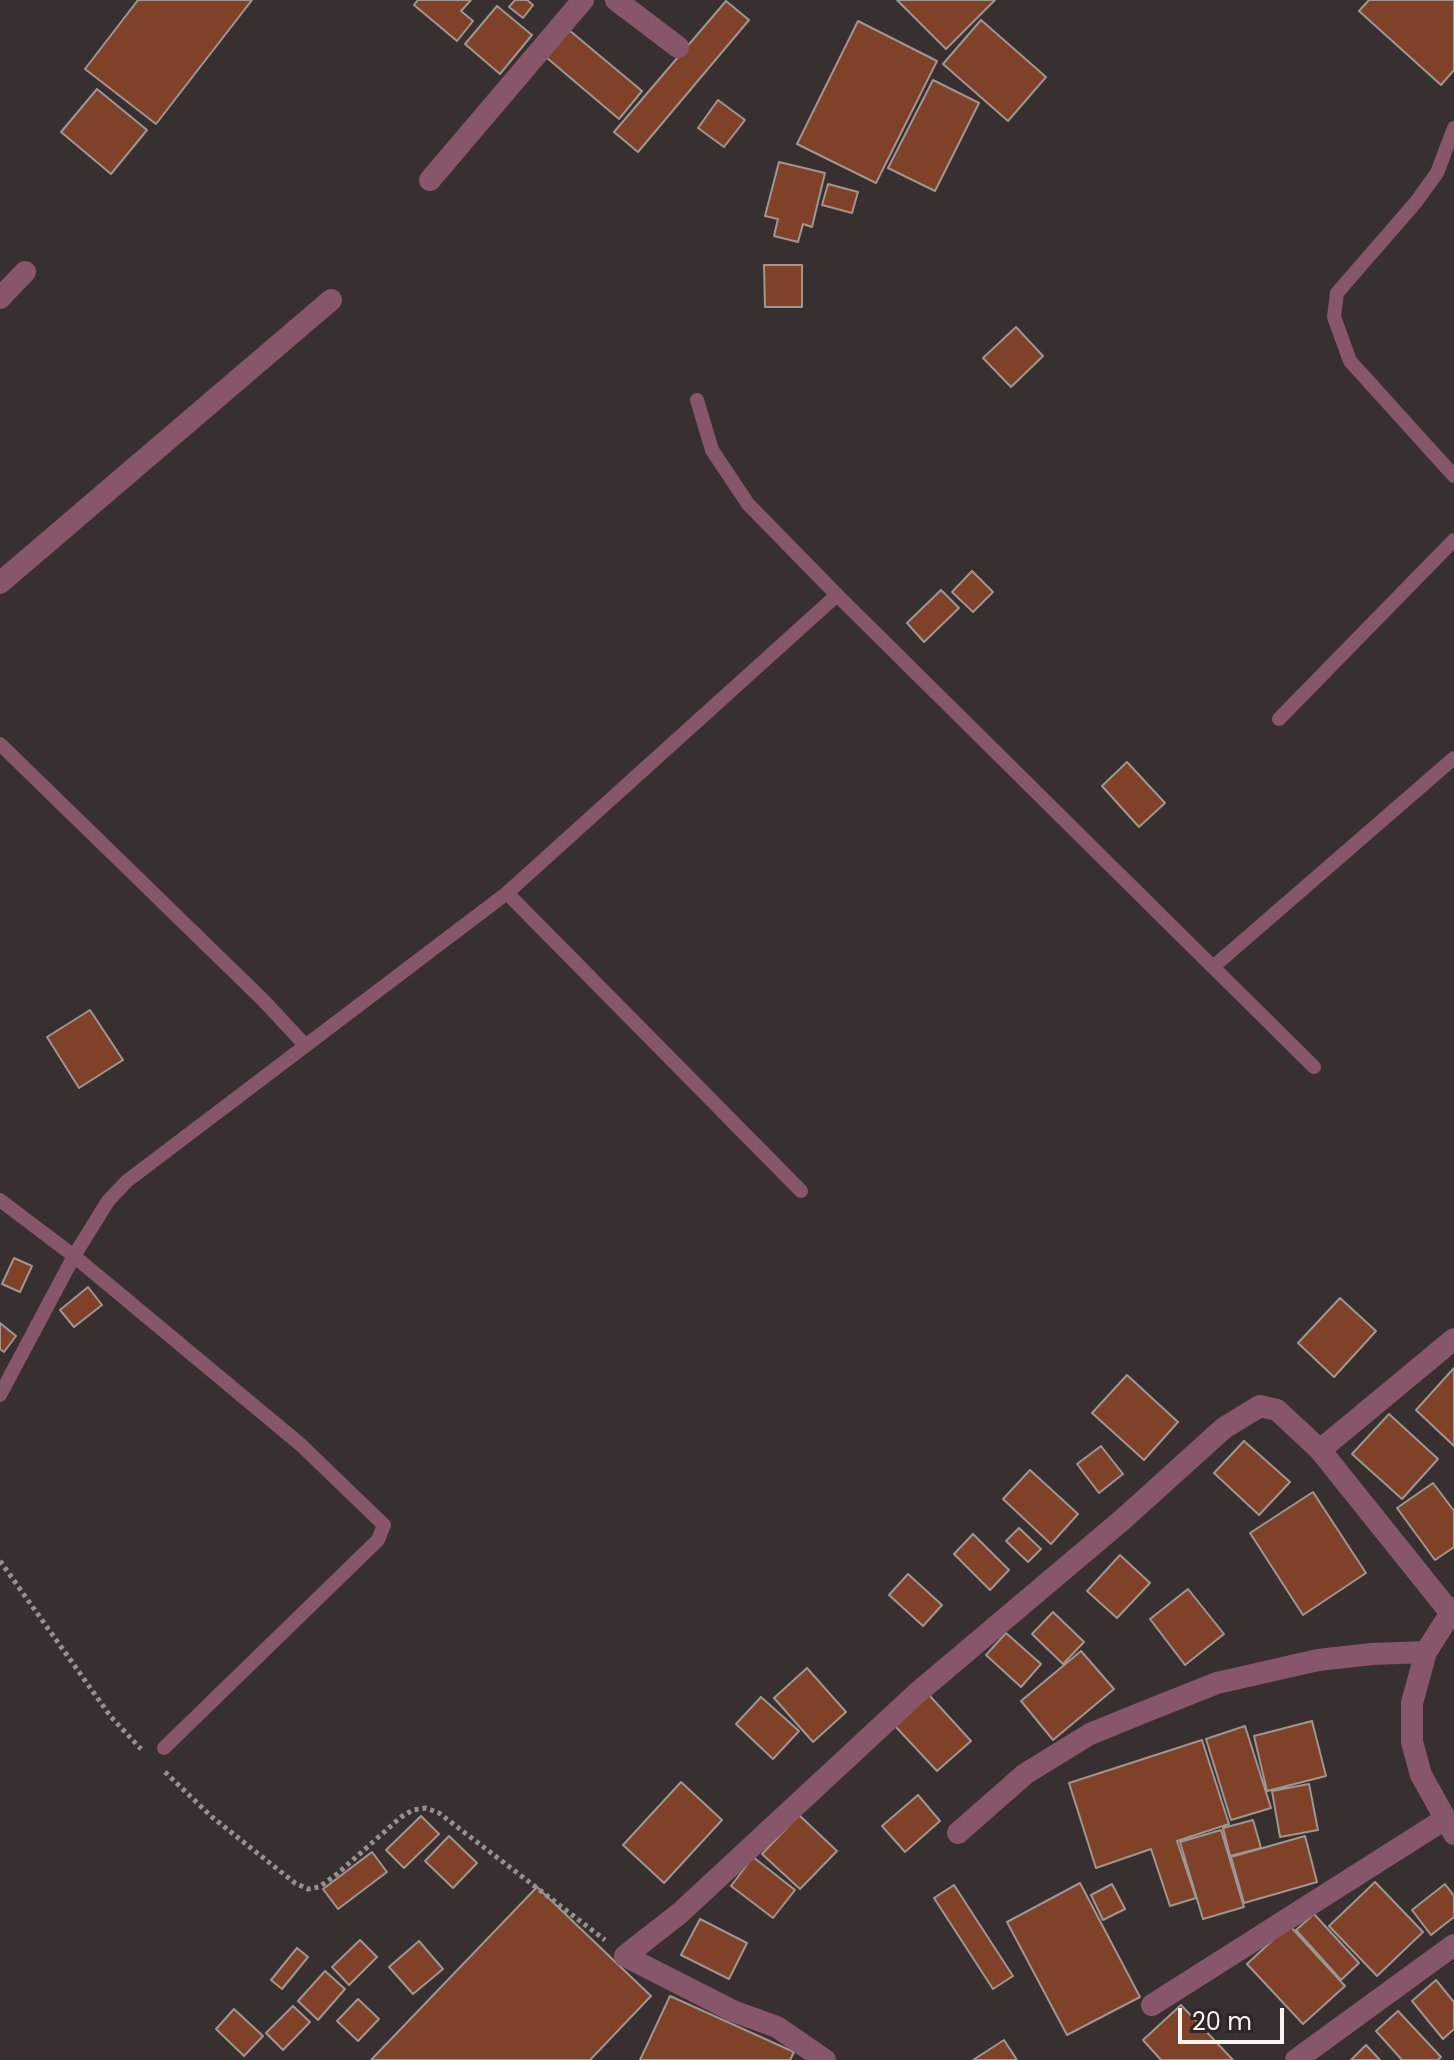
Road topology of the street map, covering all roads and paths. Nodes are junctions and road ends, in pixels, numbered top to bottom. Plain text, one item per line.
1 (583, 0) edge
2 (616, 0) edge
3 (678, 47) dead end
4 (1454, 128) edge
5 (430, 180) dead end
6 (25, 272) dead end
7 (0, 298) edge
8 (331, 300) dead end
9 (697, 400) dead end
10 (1454, 476) edge
11 (1454, 540) edge
12 (0, 583) edge
13 (837, 595) junction
14 (1279, 719) dead end
15 (0, 744) edge
16 (1454, 758) edge
17 (507, 893) junction
18 (1213, 967) junction
19 (305, 1045) junction
20 (1314, 1067) dead end
21 (801, 1191) dead end
22 (0, 1200) edge
23 (74, 1256) junction
24 (1454, 1339) edge
25 (0, 1395) edge
26 (1320, 1450) junction
27 (0, 1561) edge
28 (1452, 1610) edge
29 (1426, 1652) junction
30 (164, 1748) dead end
31 (146, 1754) dead end
32 (157, 1764) dead end
33 (1450, 1826) edge
34 (958, 1833) dead end
35 (1454, 1945) edge
36 (625, 1956) junction
37 (1152, 2005) dead end
38 (825, 2060) edge
39 (1296, 2060) edge

1 - 5 street
2 - 3 street
4 - 10 lane
6 - 7 street
8 - 12 street
9 - 13 lane
11 - 14 lane
13 - 17 lane
13 - 18 lane
15 - 19 lane
16 - 18 lane
17 - 19 lane
17 - 21 lane
18 - 20 lane
19 - 23 lane
22 - 23 lane
23 - 25 lane
23 - 30 lane
24 - 26 street
26 - 28 street
26 - 36 street
27 - 31 path
28 - 29 street
29 - 33 street
29 - 34 street
32 - 36 path
33 - 37 street
35 - 39 street
36 - 38 street

